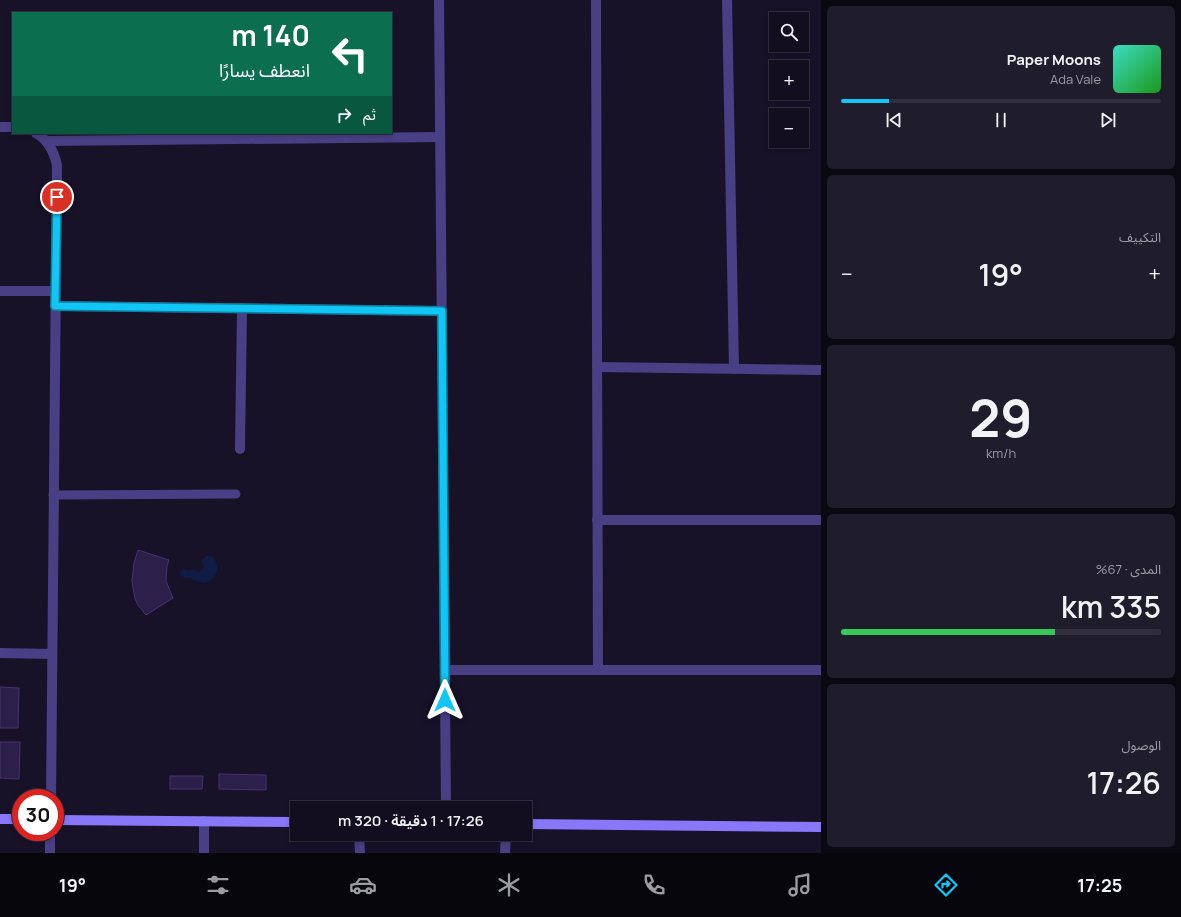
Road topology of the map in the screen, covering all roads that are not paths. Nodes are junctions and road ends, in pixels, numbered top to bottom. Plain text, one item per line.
1 (439, 0) edge
2 (596, 0) edge
3 (727, 0) edge
4 (0, 127) edge
5 (12, 127) edge
6 (37, 134) edge
7 (440, 137) junction
8 (46, 141) junction
9 (0, 291) edge
10 (55, 292) junction
11 (55, 306) junction
12 (242, 308) junction
13 (442, 311) junction
14 (597, 368) junction
15 (734, 369) junction
16 (821, 370) edge
17 (240, 449) dead end
18 (236, 494) dead end
19 (54, 495) junction
20 (597, 520) junction
21 (821, 520) edge
22 (0, 653) edge
23 (52, 654) junction
24 (598, 669) junction
25 (445, 670) junction
26 (821, 670) edge
27 (51, 789) edge
28 (446, 801) edge
29 (0, 819) edge
30 (12, 819) edge
31 (64, 820) edge
32 (204, 821) junction
33 (290, 822) edge
34 (532, 824) edge
35 (821, 827) edge
36 (50, 841) edge
37 (359, 841) edge
38 (506, 841) edge
39 (50, 853) edge
40 (204, 853) edge
41 (360, 853) edge
42 (505, 853) edge

1 - 7 street
2 - 14 street
3 - 15 street
4 - 5 street
6 - 8 street
7 - 8 street
7 - 13 street
8 - 10 street
9 - 10 street
10 - 11 street
11 - 12 street
11 - 19 street
12 - 13 street
12 - 17 street
13 - 25 street
14 - 15 street
14 - 20 street
15 - 16 street
18 - 19 lane
19 - 23 street
20 - 21 street
20 - 24 street
22 - 23 street
23 - 27 street
24 - 25 street
24 - 26 street
25 - 28 street
29 - 30 street
31 - 32 street
32 - 33 street
32 - 40 street
34 - 35 street
36 - 39 street
37 - 41 street
38 - 42 street

